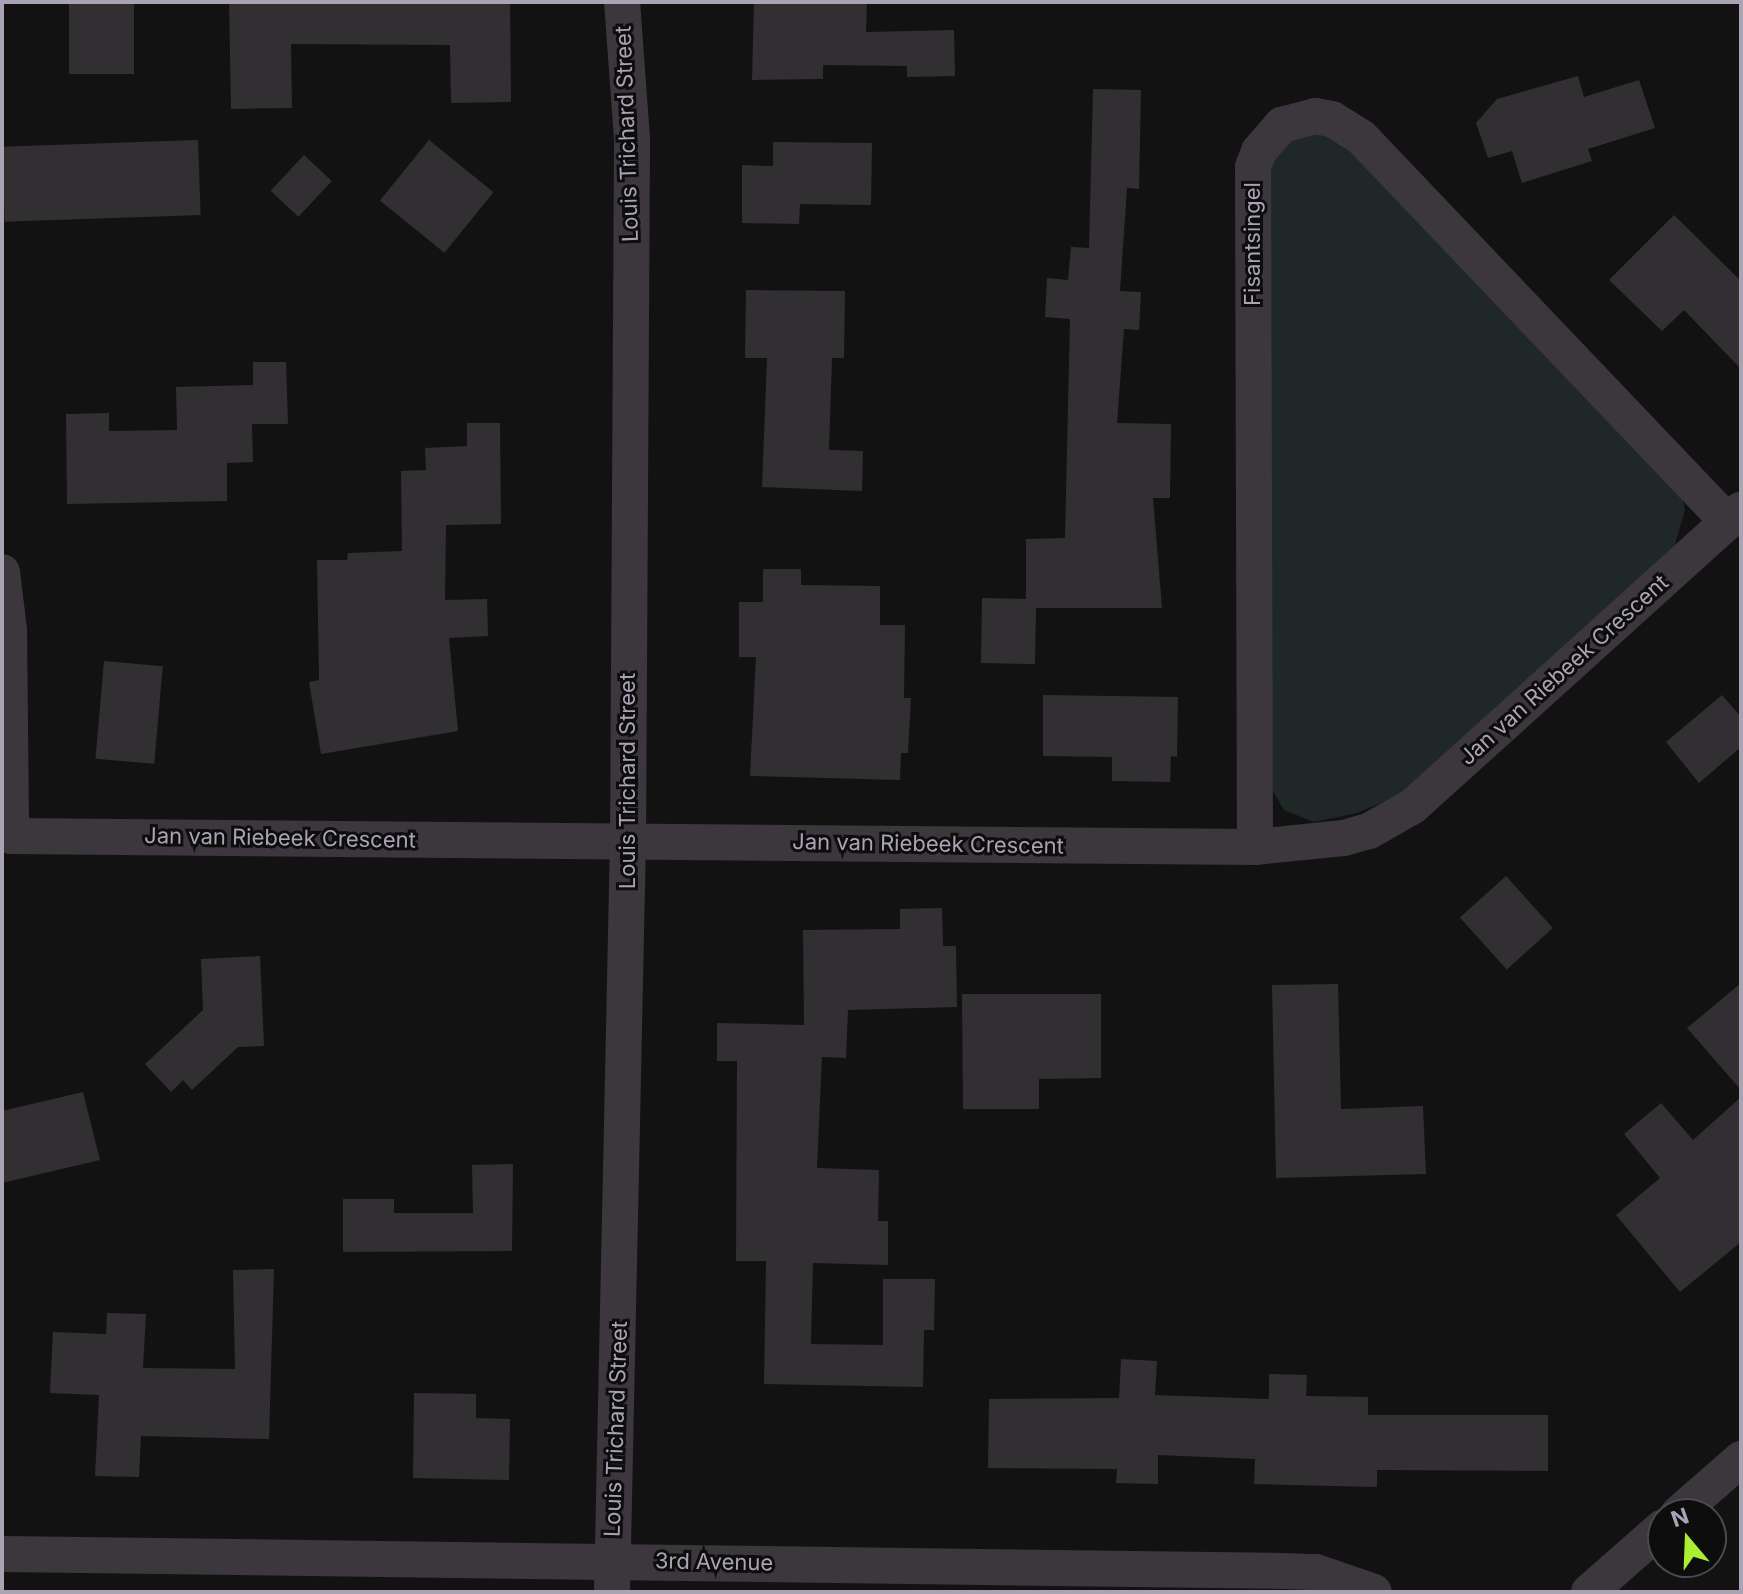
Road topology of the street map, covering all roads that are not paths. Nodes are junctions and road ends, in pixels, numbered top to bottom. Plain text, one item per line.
1 (622, 2) edge
2 (1734, 516) edge
3 (2, 572) edge
4 (628, 841) junction
5 (7, 844) edge
6 (1255, 847) junction
7 (1741, 1459) edge
8 (1696, 1498) edge
9 (1647, 1541) edge
10 (2, 1554) edge
11 (612, 1576) edge
12 (1374, 1592) edge
13 (1589, 1592) edge

1 - 4 street, Louis Trichard Street
2 - 6 street, Jan van Riebeek Crescent
2 - 6 street, Fisantsingel
3 - 5 street
4 - 5 street, Jan van Riebeek Crescent
4 - 6 street, Jan van Riebeek Crescent
4 - 11 street, Louis Trichard Street
7 - 8 street
9 - 13 street
10 - 11 street, 3rd Avenue
11 - 12 street, 3rd Avenue

